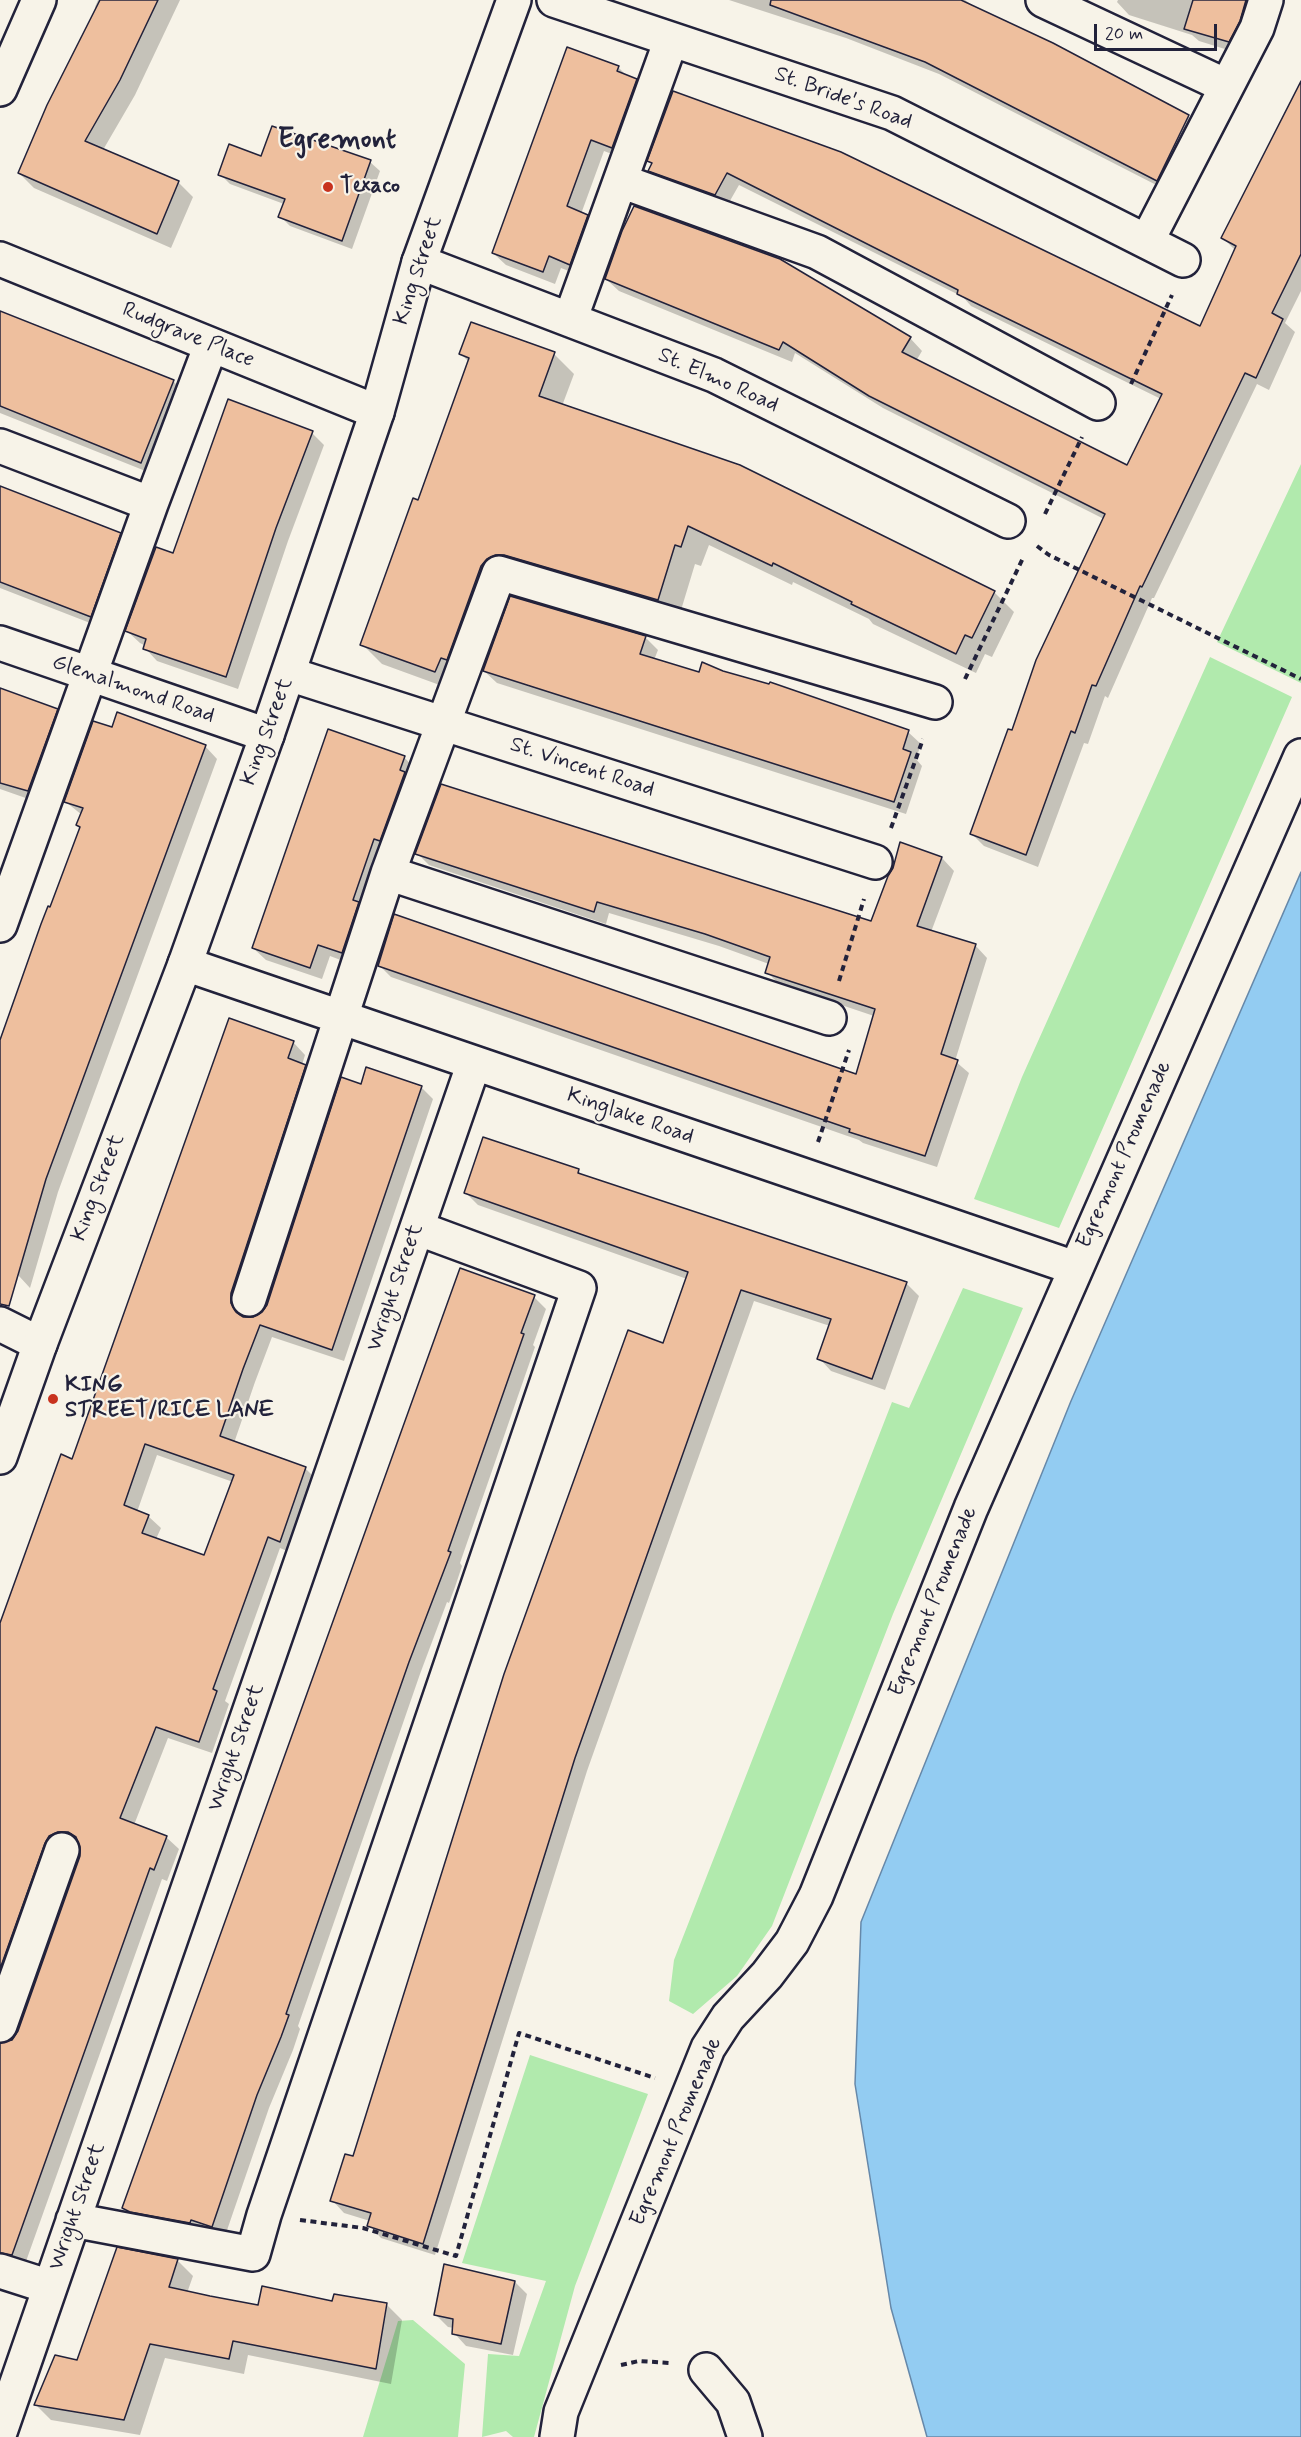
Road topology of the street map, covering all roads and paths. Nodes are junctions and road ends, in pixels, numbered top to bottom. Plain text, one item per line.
1 (39, 0) edge
2 (514, 0) edge
3 (554, 0) edge
4 (1043, 0) edge
5 (1266, 0) edge
6 (671, 40) junction
7 (1226, 86) junction
8 (0, 89) edge
9 (621, 181) junction
10 (1147, 241) junction
11 (0, 259) edge
12 (1183, 260) joint
13 (419, 262) junction
14 (570, 320) junction
15 (211, 345) junction
16 (1112, 398) junction
17 (377, 412) junction
18 (0, 446) edge
19 (151, 504) junction
20 (1019, 532) junction
21 (0, 643) edge
22 (289, 674) junction
23 (89, 675) junction
24 (1301, 679) edge
25 (935, 702) junction
26 (444, 724) junction
27 (267, 735) junction
28 (1301, 756) edge
29 (875, 862) junction
30 (388, 873) junction
31 (0, 925) edge
32 (185, 964) junction
33 (341, 1017) junction
34 (829, 1018) junction
35 (474, 1063) junction
36 (806, 1177) junction
37 (417, 1228) junction
38 (1075, 1268) junction
39 (249, 1299) dead end
40 (0, 1324) edge
41 (40, 1344) junction
42 (0, 1457) edge
43 (62, 1850) dead end
44 (0, 2025) edge
45 (691, 2090) junction
46 (264, 2215) junction
47 (73, 2220) junction
48 (0, 2271) edge
49 (50, 2287) junction
50 (706, 2370) joint
51 (575, 2379) junction
52 (0, 2433) edge
53 (13, 2437) edge
54 (557, 2437) edge
55 (745, 2437) edge

1 - 8 street
2 - 13 street, King Street
3 - 6 street, St. Bride's Road
4 - 7 street
5 - 7 street
6 - 9 street
6 - 10 street, St. Bride's Road
7 - 10 street
9 - 14 street
9 - 16 street
10 - 12 street, St. Bride's Road
11 - 15 street, Rudgrave Place
12 - 16 path
13 - 14 street, St. Elmo Road
13 - 17 street, King Street
14 - 20 street, St. Elmo Road
15 - 17 street, Rudgrave Place
15 - 19 street
16 - 20 path
17 - 22 street, King Street
18 - 19 street
19 - 23 street
20 - 24 path
20 - 25 path
21 - 23 street, Glenalmond Road
22 - 26 street, St. Vincent Road
22 - 27 street, King Street
23 - 27 street, Glenalmond Road
23 - 31 street
25 - 26 street
25 - 29 path
26 - 29 street, St. Vincent Road
26 - 30 street
27 - 32 street, King Street
28 - 38 street, Egremont Promenade
29 - 34 path
30 - 33 street
30 - 34 street
32 - 33 street, Kinglake Road
32 - 41 street, King Street
33 - 35 street, Kinglake Road
33 - 39 street
34 - 36 path
35 - 36 street, Kinglake Road
35 - 37 street, Wright Street
36 - 38 street, Kinglake Road
37 - 46 street
37 - 47 street, Wright Street
38 - 45 street, Egremont Promenade
40 - 41 street
41 - 42 street, King Street
43 - 44 street
45 - 46 path
45 - 51 street, Egremont Promenade
46 - 47 street
47 - 49 street, Wright Street
48 - 49 street
49 - 52 street, Wright Street
50 - 51 path
50 - 55 street
51 - 54 street, Egremont Promenade
52 - 53 street

